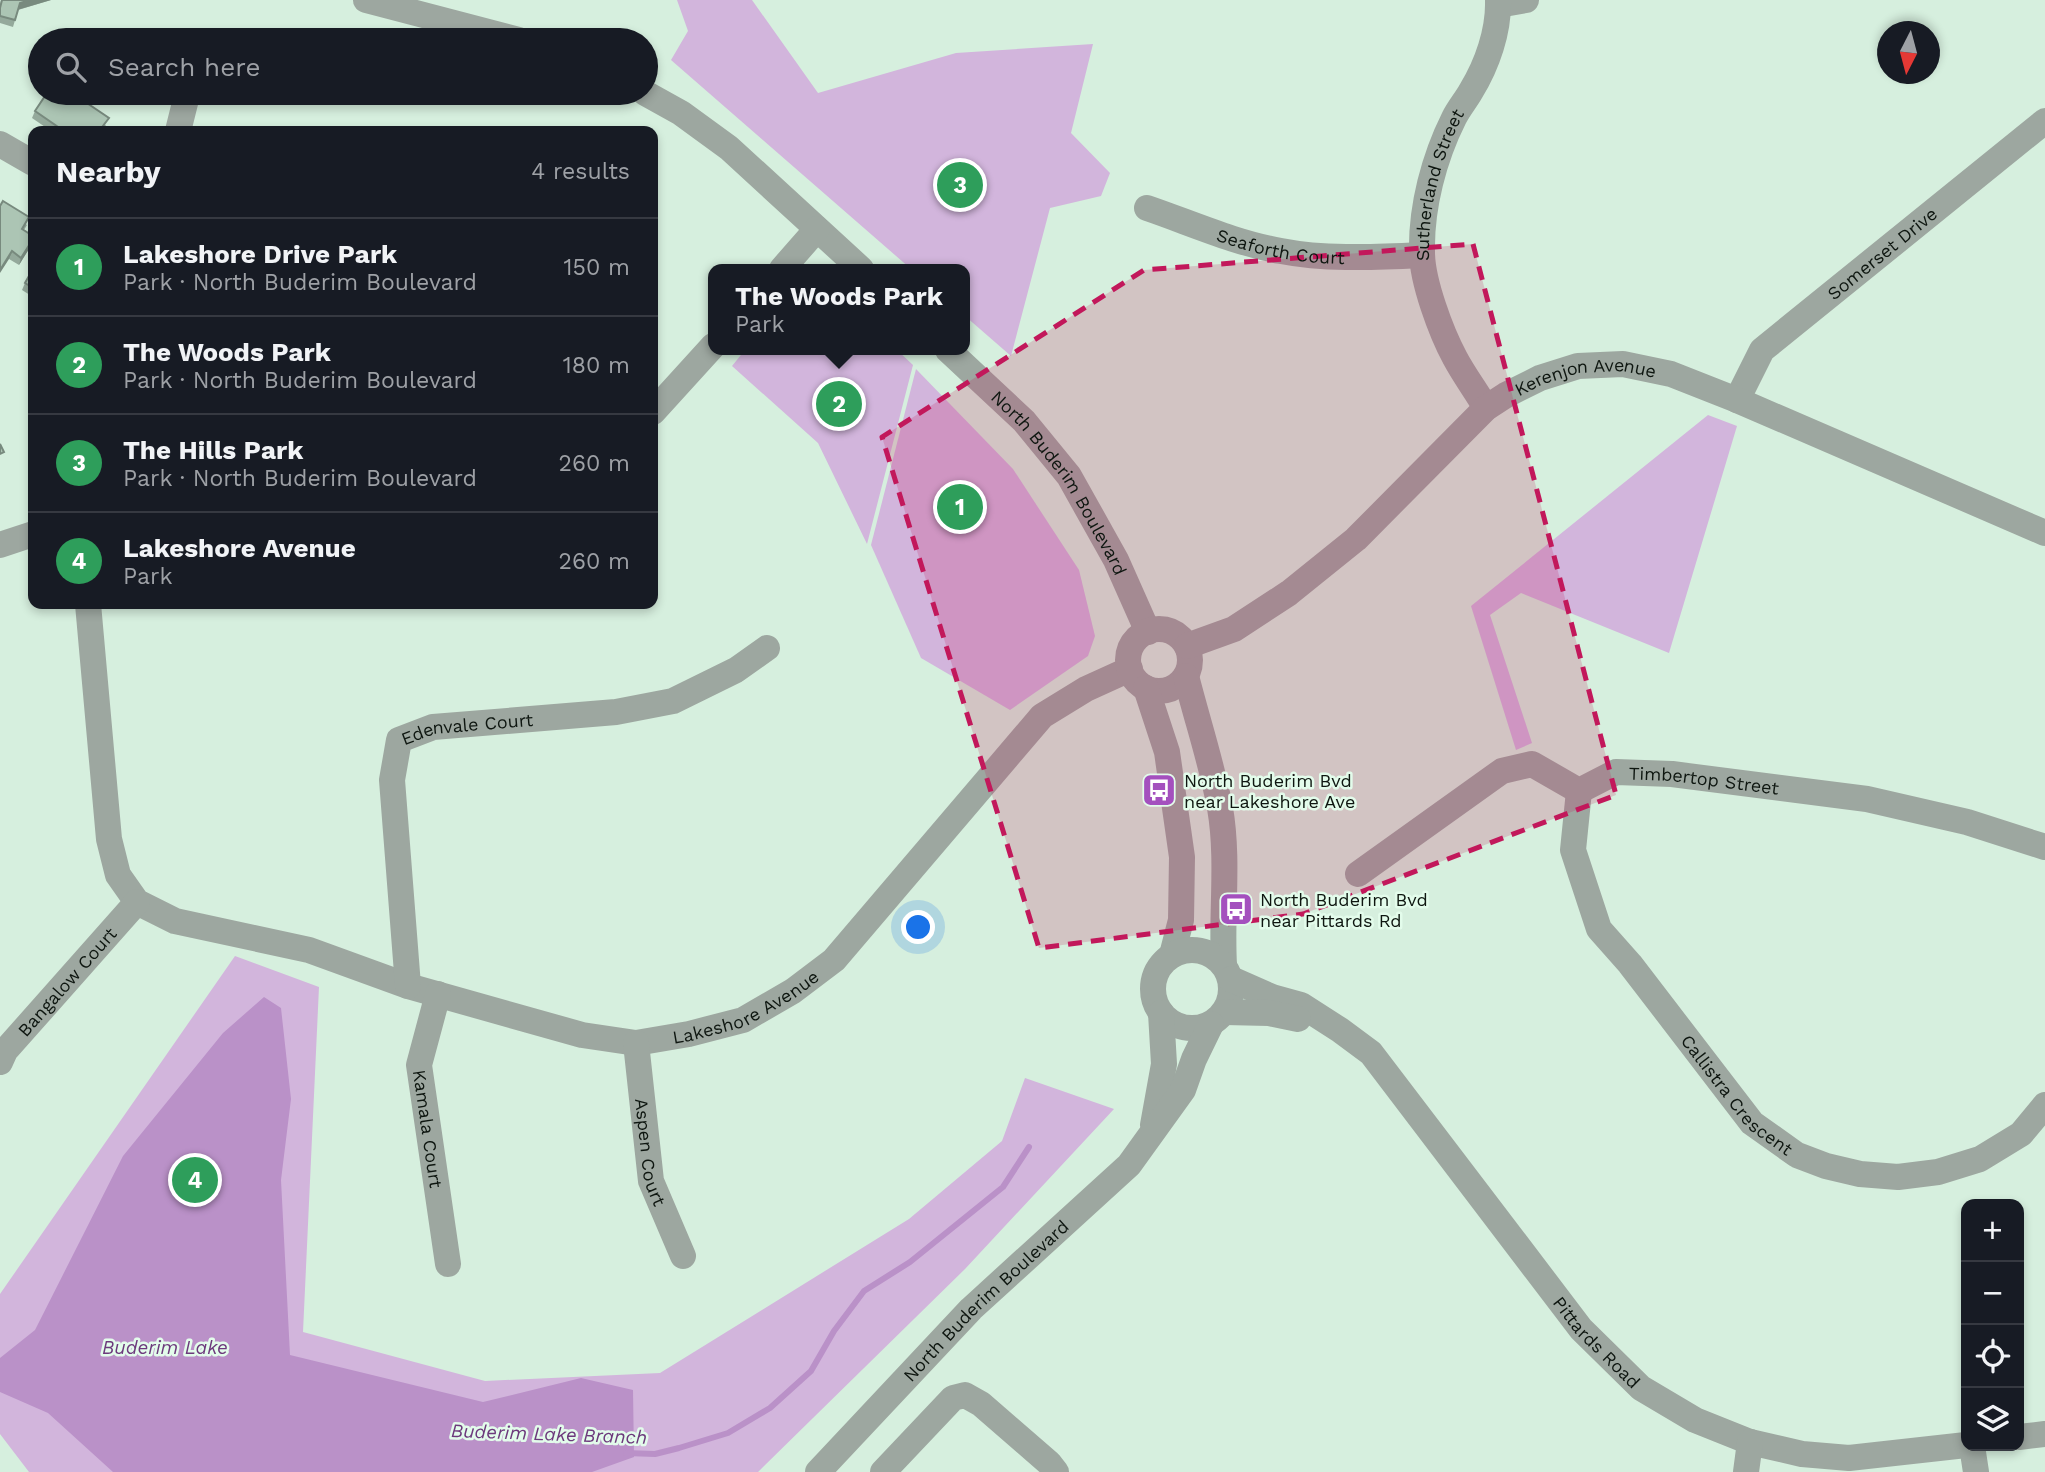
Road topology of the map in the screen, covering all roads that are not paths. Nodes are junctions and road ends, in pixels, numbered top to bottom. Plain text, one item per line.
1 (366, 0) edge
2 (1526, 0) edge
3 (1498, 2) edge
4 (473, 28) edge
5 (658, 100) edge
6 (184, 105) edge
7 (2045, 121) edge
8 (179, 126) edge
9 (0, 144) edge
10 (28, 160) edge
11 (1147, 208) dead end
12 (817, 229) junction
13 (1422, 255) junction
14 (786, 264) edge
15 (856, 264) edge
16 (708, 352) edge
17 (953, 355) edge
18 (1737, 400) junction
19 (658, 406) edge
20 (1486, 408) junction
21 (2045, 533) edge
22 (28, 536) edge
23 (0, 545) edge
24 (88, 609) edge
25 (1148, 632) junction
26 (1187, 646) junction
27 (767, 648) dead end
28 (1186, 676) junction
29 (1138, 679) junction
30 (1579, 791) junction
31 (2045, 847) edge
32 (1358, 874) dead end
33 (137, 902) junction
34 (1172, 955) junction
35 (1227, 972) junction
36 (408, 986) junction
37 (438, 995) junction
38 (1161, 1013) junction
39 (1218, 1018) junction
40 (1340, 1030) junction
41 (636, 1043) junction
42 (0, 1062) edge
43 (2045, 1105) edge
44 (1152, 1130) junction
45 (683, 1256) dead end
46 (448, 1264) dead end
47 (2045, 1434) edge
48 (2024, 1436) edge
49 (1750, 1442) junction
50 (1961, 1446) edge
51 (1973, 1451) edge
52 (829, 1468) edge
53 (883, 1472) edge
54 (1056, 1472) edge
55 (1746, 1472) edge
56 (1976, 1472) edge

1 - 4 street
2 - 3 street
3 - 13 street, Sutherland Street
5 - 12 street
6 - 8 street
7 - 18 street, Somerset Drive
9 - 10 street
11 - 13 street, Seaforth Court
12 - 14 street
12 - 15 street
13 - 20 street, Sutherland Street
16 - 19 street
17 - 25 street, North Buderim Boulevard
18 - 20 street, Kerenjon Avenue
18 - 21 street, Kerenjon Avenue
20 - 26 street, Kerenjon Avenue
22 - 23 street
24 - 33 street, Lakeshore Avenue
25 - 26 street
25 - 29 street
26 - 28 street
27 - 36 street, Edenvale Court
28 - 29 street
28 - 35 street
29 - 34 street
29 - 41 street, Lakeshore Avenue
30 - 31 street, Timbertop Street
30 - 32 street
30 - 43 street, Callistra Crescent
33 - 36 street, Lakeshore Avenue
33 - 42 street, Bangalow Court
34 - 35 street
34 - 38 street
35 - 39 street
35 - 40 street, Pittards Road
36 - 37 street, Lakeshore Avenue
37 - 41 street, Lakeshore Avenue
37 - 46 street, Kamala Court
38 - 39 street
38 - 44 street, North Buderim Boulevard
39 - 40 street, Pittards Road
39 - 44 street, North Buderim Boulevard
40 - 49 street, Pittards Road
41 - 45 street, Aspen Court
44 - 52 street, North Buderim Boulevard
47 - 48 street
49 - 50 street, Pittards Road
49 - 55 street
51 - 56 street
53 - 54 street

